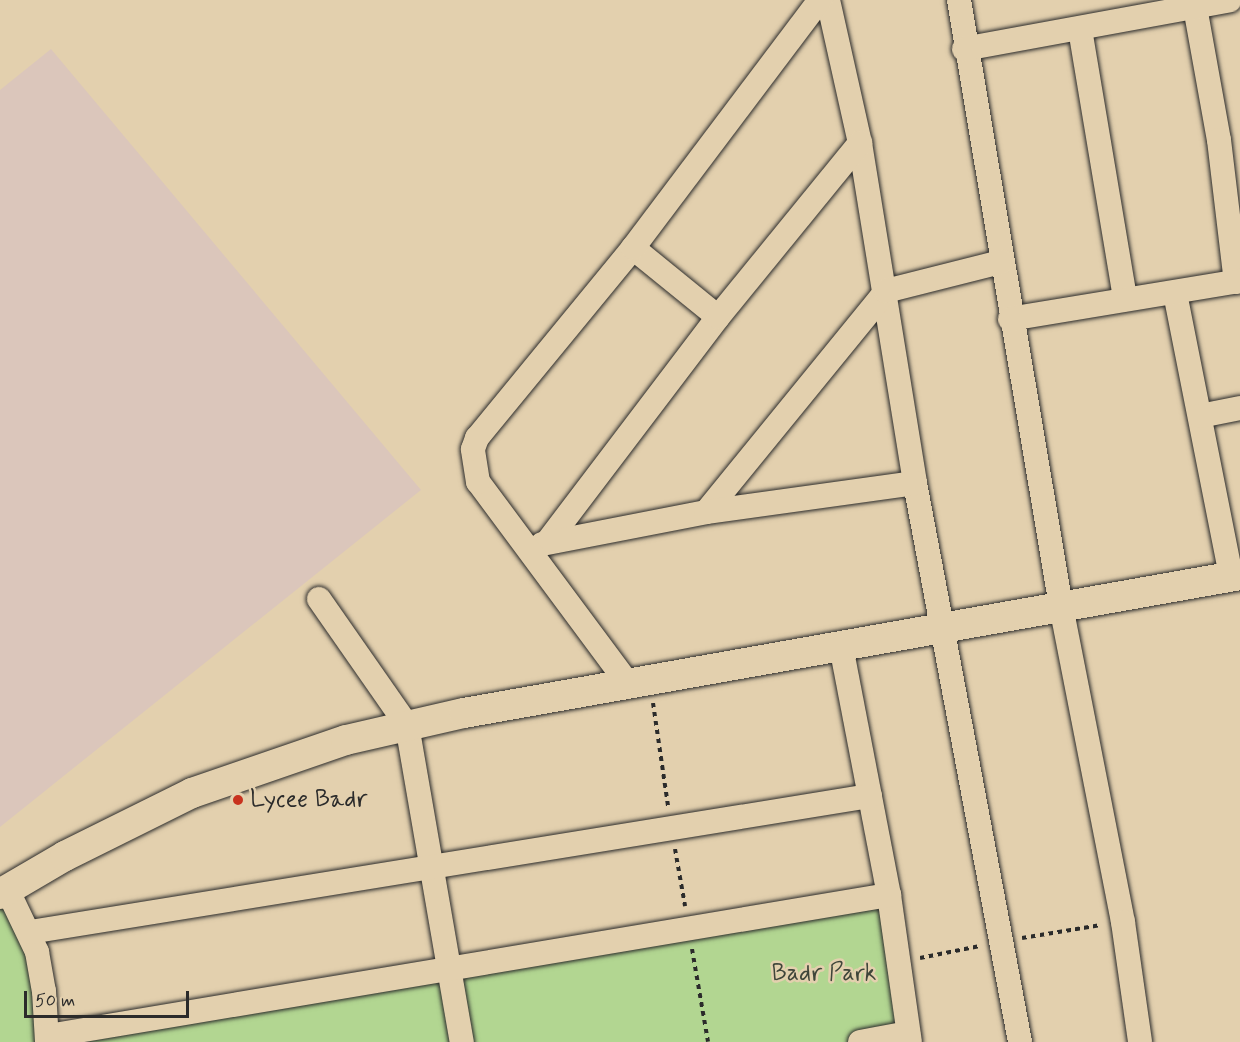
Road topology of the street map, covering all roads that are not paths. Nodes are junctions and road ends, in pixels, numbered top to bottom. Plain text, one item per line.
1 (820, 0) edge
2 (828, 0) edge
3 (958, 0) edge
4 (1224, 1) edge
5 (1195, 7) junction
6 (1080, 29) junction
7 (964, 49) junction
8 (1229, 137) edge
9 (860, 143) junction
10 (633, 248) junction
11 (1001, 262) junction
12 (1238, 282) edge
13 (886, 291) junction
14 (1175, 293) junction
15 (1125, 299) junction
16 (718, 317) junction
17 (1010, 319) junction
18 (1240, 408) edge
19 (1200, 416) junction
20 (915, 483) junction
21 (706, 512) junction
22 (540, 545) junction
23 (1236, 576) edge
24 (319, 599) dead end
25 (1061, 606) junction
26 (943, 628) junction
27 (841, 646) junction
28 (629, 685) junction
29 (407, 724) junction
30 (870, 796) junction
31 (431, 865) junction
32 (4, 891) edge
33 (888, 895) junction
34 (30, 932) junction
35 (449, 967) junction
36 (909, 1037) edge
37 (47, 1039) edge
38 (462, 1042) edge
39 (860, 1042) edge
40 (1020, 1042) edge
41 (1140, 1042) edge

1 - 10 street
2 - 9 street
3 - 7 street
4 - 5 street
5 - 6 street
5 - 8 street
6 - 7 street
6 - 15 street
7 - 11 street
8 - 12 street
9 - 13 street
9 - 16 street
10 - 16 street
10 - 22 street
11 - 13 street
11 - 17 street
12 - 14 street
13 - 20 street
13 - 21 street
14 - 15 street
14 - 19 street
15 - 17 street
16 - 22 street
17 - 25 street
18 - 19 street
19 - 23 street
20 - 21 street
20 - 26 street
21 - 22 street
22 - 28 street
23 - 25 street
24 - 29 street
25 - 26 street
25 - 41 street
26 - 27 street
26 - 40 street
27 - 28 street
27 - 30 street
28 - 29 street
29 - 31 street
29 - 32 street
30 - 31 street
30 - 33 street
31 - 34 street
31 - 35 street
32 - 34 street
33 - 35 street
33 - 36 street
34 - 37 street
35 - 37 street
35 - 38 street
36 - 39 street

